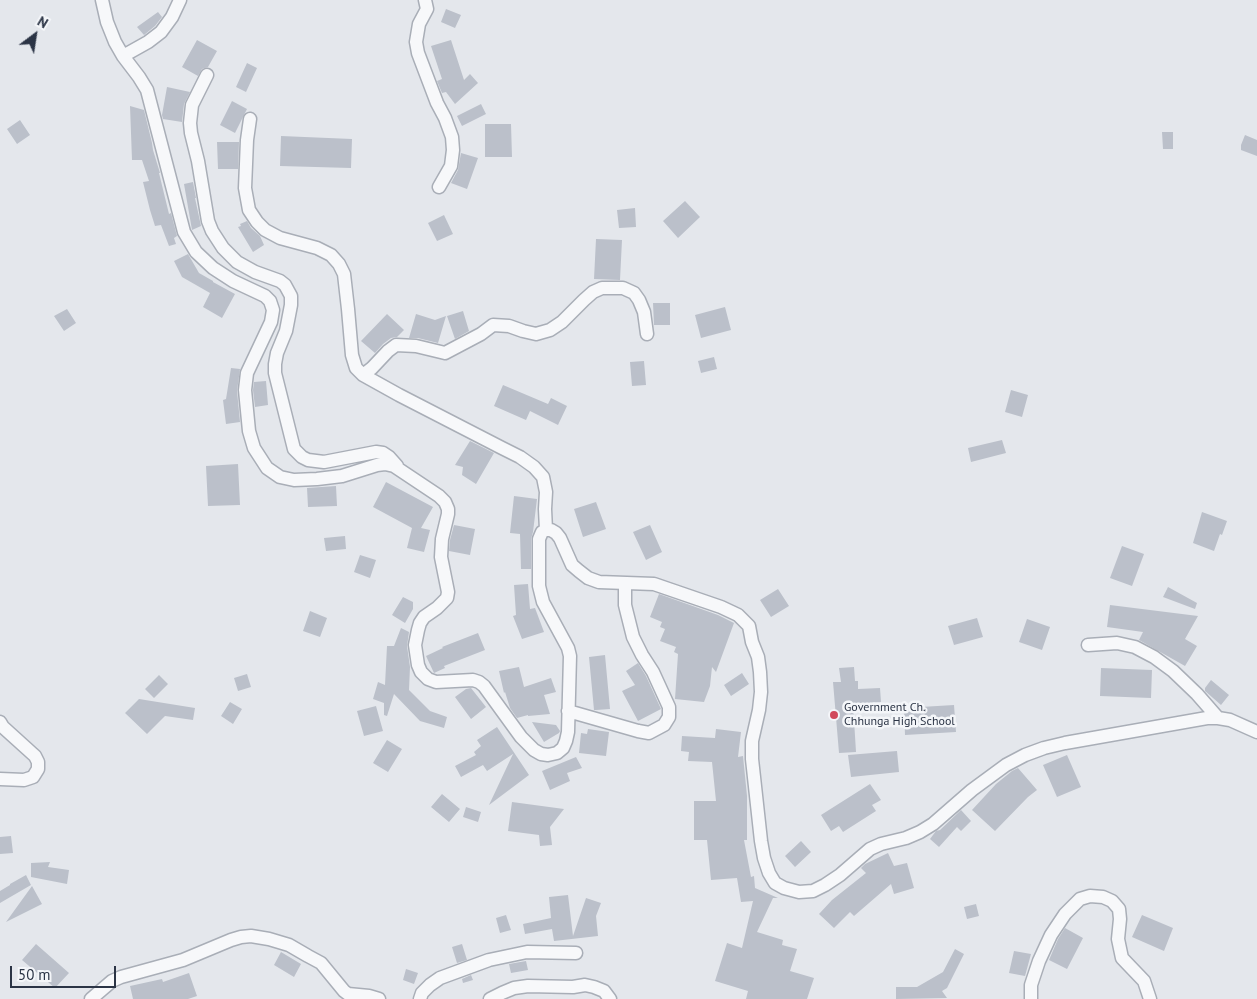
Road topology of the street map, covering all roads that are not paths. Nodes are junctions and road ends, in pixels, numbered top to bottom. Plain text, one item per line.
1 (102, 0) edge
2 (180, 0) edge
3 (425, 0) edge
4 (122, 56) junction
5 (207, 75) dead end
6 (250, 119) dead end
7 (440, 187) dead end
8 (647, 334) dead end
9 (363, 375) junction
10 (401, 470) junction
11 (546, 530) junction
12 (625, 584) junction
13 (1088, 645) dead end
14 (568, 711) junction
15 (1218, 718) junction
16 (0, 722) edge
17 (1257, 732) edge
18 (0, 779) edge
19 (576, 953) dead end
20 (91, 999) edge
21 (379, 999) edge
22 (420, 999) edge
23 (490, 999) edge
24 (610, 999) edge
25 (1031, 999) edge
26 (1150, 999) edge

1 - 4 street
2 - 4 street
3 - 7 street
4 - 10 street
5 - 10 street
6 - 9 street
8 - 9 street
9 - 11 street
10 - 14 street
11 - 12 street
11 - 14 street
12 - 14 street
12 - 15 street
13 - 15 street
15 - 17 street
16 - 18 street
19 - 22 street
20 - 21 street
23 - 24 street
25 - 26 street

